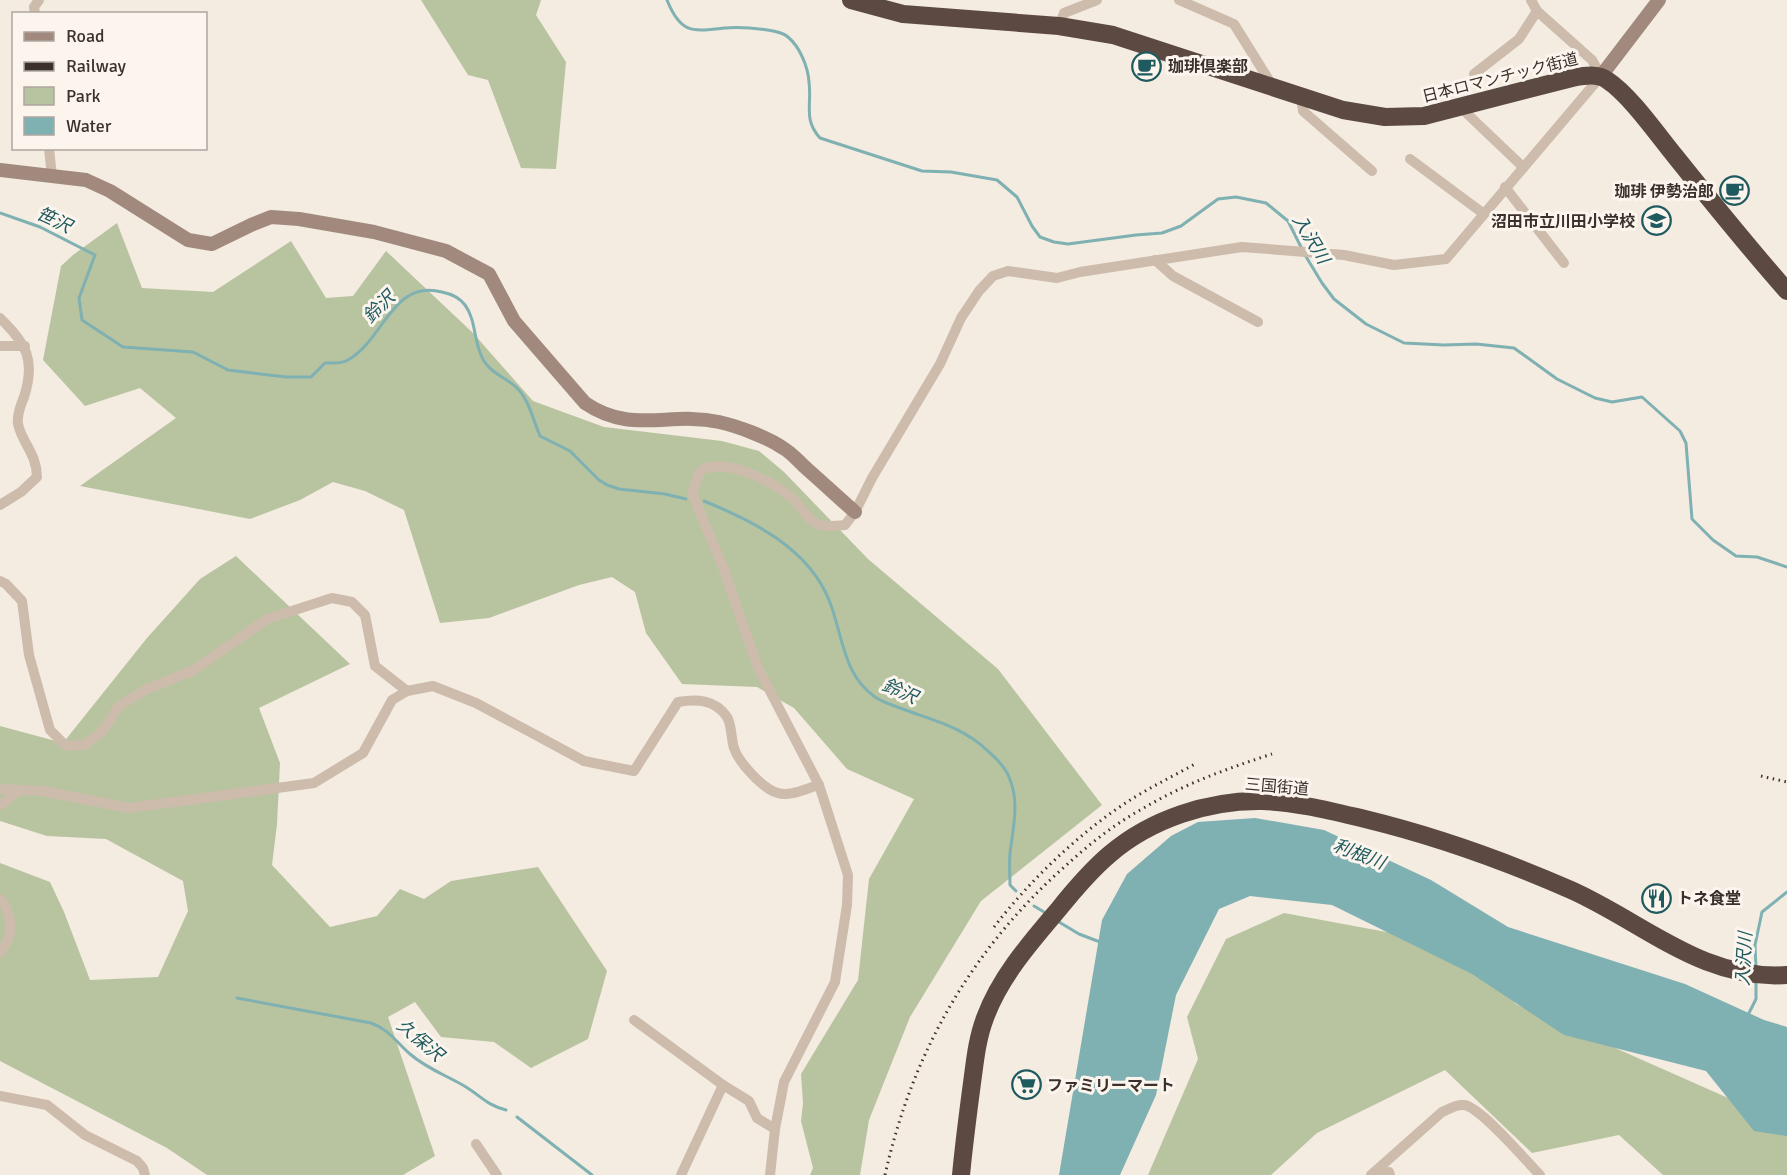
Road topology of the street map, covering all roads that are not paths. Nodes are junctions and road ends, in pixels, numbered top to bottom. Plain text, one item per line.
1 (851, 0) edge
2 (1097, 0) edge
3 (1179, 0) edge
4 (1531, 0) edge
5 (1659, 0) edge
6 (1537, 11) junction
7 (1059, 26) junction
8 (1474, 74) dead end
9 (1601, 76) junction
10 (1272, 86) junction
11 (1301, 96) junction
12 (1460, 107) junction
13 (50, 150) edge
14 (1410, 159) dead end
15 (1523, 167) junction
16 (0, 170) edge
17 (1372, 171) dead end
18 (52, 177) junction
19 (1505, 187) junction
20 (1484, 214) junction
21 (1155, 260) junction
22 (1564, 263) dead end
23 (1787, 291) edge
24 (0, 318) edge
25 (1258, 322) dead end
26 (0, 346) edge
27 (25, 346) junction
28 (0, 505) edge
29 (855, 512) junction
30 (0, 581) edge
31 (407, 691) junction
32 (819, 785) junction
33 (0, 789) edge
34 (19, 790) junction
35 (0, 804) edge
36 (0, 899) edge
37 (0, 953) edge
38 (1787, 975) edge
39 (634, 1020) dead end
40 (723, 1085) junction
41 (0, 1096) edge
42 (775, 1129) junction
43 (476, 1144) dead end
44 (145, 1175) edge
45 (497, 1175) edge
46 (681, 1175) edge
47 (770, 1175) edge
48 (961, 1175) edge
49 (1371, 1175) edge
50 (1377, 1175) edge
51 (1390, 1175) edge
52 (1540, 1175) edge

1 - 7 highway, 日本ロマンチック街道
2 - 7 street
3 - 10 street
4 - 6 street
5 - 9 street
6 - 8 street
6 - 9 street
7 - 10 highway, 日本ロマンチック街道
9 - 12 highway, 日本ロマンチック街道
9 - 15 street
9 - 23 highway, 日本ロマンチック街道
10 - 11 highway, 日本ロマンチック街道
11 - 12 highway, 日本ロマンチック街道
11 - 17 street
12 - 15 street
13 - 18 street
14 - 20 street
15 - 19 street
16 - 18 street
18 - 29 street
19 - 20 street
19 - 22 street
20 - 21 street
21 - 25 street
21 - 29 street
24 - 27 street
26 - 27 street
27 - 28 street
29 - 32 street
30 - 31 street
31 - 32 street
31 - 34 street
32 - 42 street
33 - 34 street
34 - 35 street
36 - 37 street
38 - 48 highway, 三国街道
39 - 40 street
40 - 42 street
40 - 46 street
41 - 44 street
42 - 47 street
43 - 45 street
49 - 52 street
50 - 51 street

